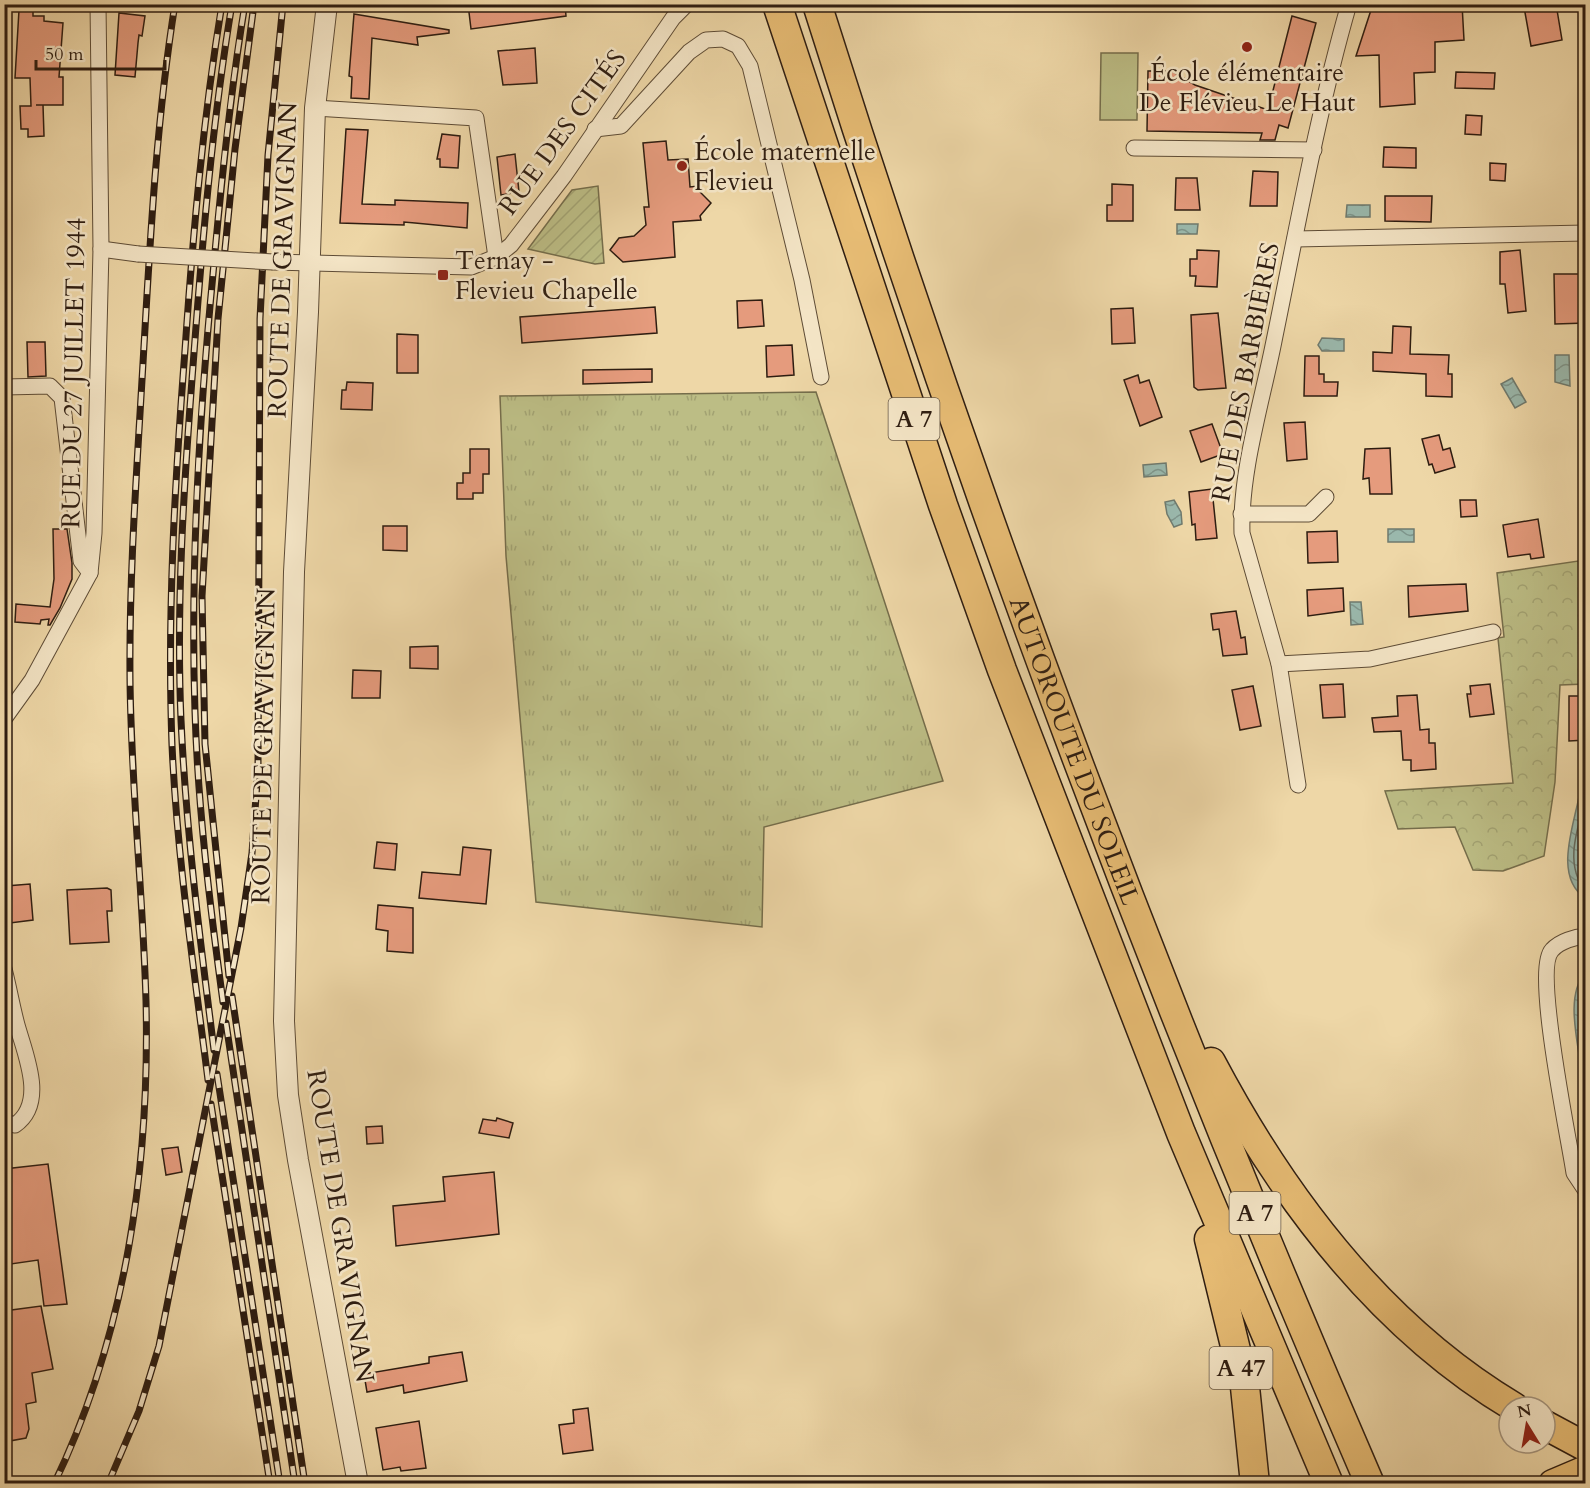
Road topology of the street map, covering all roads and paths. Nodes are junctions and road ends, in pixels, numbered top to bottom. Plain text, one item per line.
1 (98, 4) edge
2 (327, 4) edge
3 (687, 4) edge
4 (777, 4) edge
5 (818, 4) edge
6 (1349, 4) edge
7 (315, 108) junction
8 (594, 129) junction
9 (1134, 148) dead end
10 (1314, 150) junction
11 (1586, 233) edge
12 (1295, 239) junction
13 (101, 249) junction
14 (496, 257) junction
15 (309, 262) junction
16 (821, 376) dead end
17 (4, 387) edge
18 (1326, 497) dead end
19 (1241, 514) junction
20 (90, 573) junction
21 (1493, 632) dead end
22 (1279, 664) junction
23 (4, 719) edge
24 (1298, 785) dead end
25 (1586, 936) edge
26 (1146, 940) junction
27 (4, 969) edge
28 (4, 1122) edge
29 (1181, 1133) junction
30 (1586, 1191) edge
31 (1497, 1395) edge
32 (1557, 1431) edge
33 (1586, 1447) edge
34 (358, 1484) edge
35 (1255, 1484) edge
36 (1329, 1484) edge
37 (1370, 1484) edge

1 - 13 street, RUE DU 27 JUILLET 1944
2 - 7 street, ROUTE DE GRAVIGNAN
3 - 8 street, RUE DES CITÉS
4 - 29 highway, AUTOROUTE DU SOLEIL / A 7
5 - 26 highway, AUTOROUTE DU SOLEIL / A 7
6 - 10 street, RUE DES BARBIÈRES
7 - 14 street
7 - 15 street, ROUTE DE GRAVIGNAN
8 - 14 street, RUE DES CITÉS
8 - 16 street
9 - 10 street
10 - 12 street, RUE DES BARBIÈRES
11 - 12 street
12 - 19 street, RUE DES BARBIÈRES
13 - 15 street, RUE DES CITÉS, bridge
13 - 20 street, RUE DU 27 JUILLET 1944
14 - 15 street, RUE DES CITÉS
15 - 34 street, ROUTE DE GRAVIGNAN
17 - 20 street
18 - 19 street
19 - 22 street, RUE DES BARBIÈRES
20 - 23 street, RUE DU 27 JUILLET 1944
21 - 22 street
22 - 24 street, RUE DES BARBIÈRES
25 - 30 street
26 - 31 highway
26 - 37 highway, AUTOROUTE DU SOLEIL / A 7
27 - 28 street
29 - 35 highway, A 47
29 - 36 highway, AUTOROUTE DU SOLEIL / A 7
32 - 33 highway

